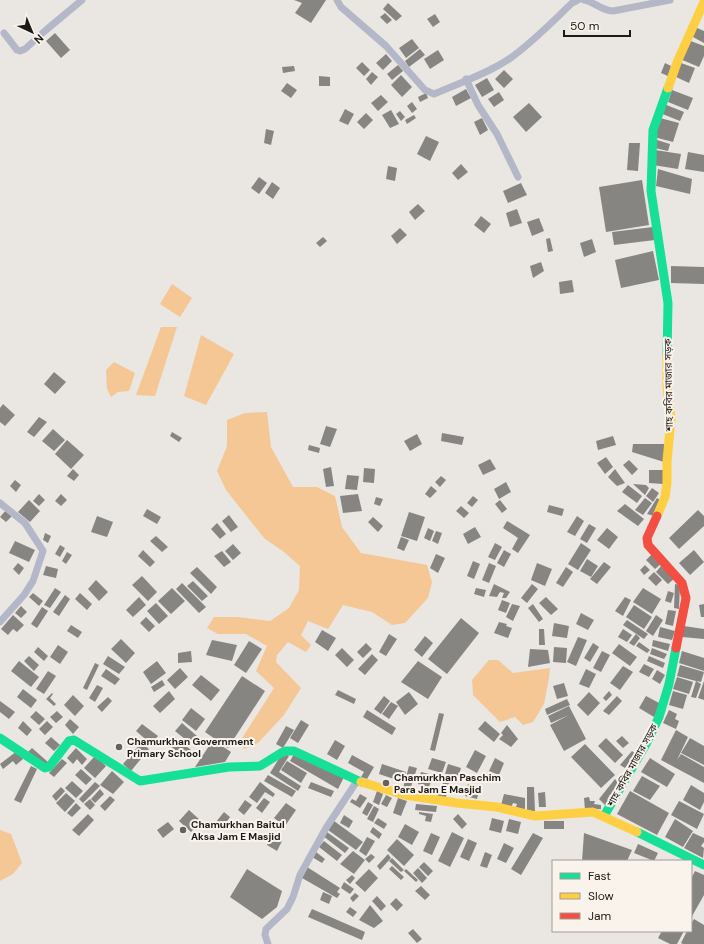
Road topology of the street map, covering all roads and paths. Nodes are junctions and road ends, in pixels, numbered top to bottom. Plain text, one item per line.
1 (82, 0) edge
2 (337, 0) edge
3 (578, 0) edge
4 (584, 0) edge
5 (670, 0) edge
6 (704, 4) edge
7 (4, 33) dead end
8 (466, 80) junction
9 (518, 177) dead end
10 (0, 503) edge
11 (0, 622) edge
12 (0, 738) edge
13 (357, 781) junction
14 (604, 816) junction
15 (704, 864) edge
16 (268, 944) edge

1 - 7 street
2 - 8 street
3 - 8 street
4 - 5 street
6 - 14 street, শাহ কবির মাজার সড়ক
8 - 9 street
10 - 11 street
12 - 13 street
13 - 14 street
13 - 16 street
14 - 15 street

